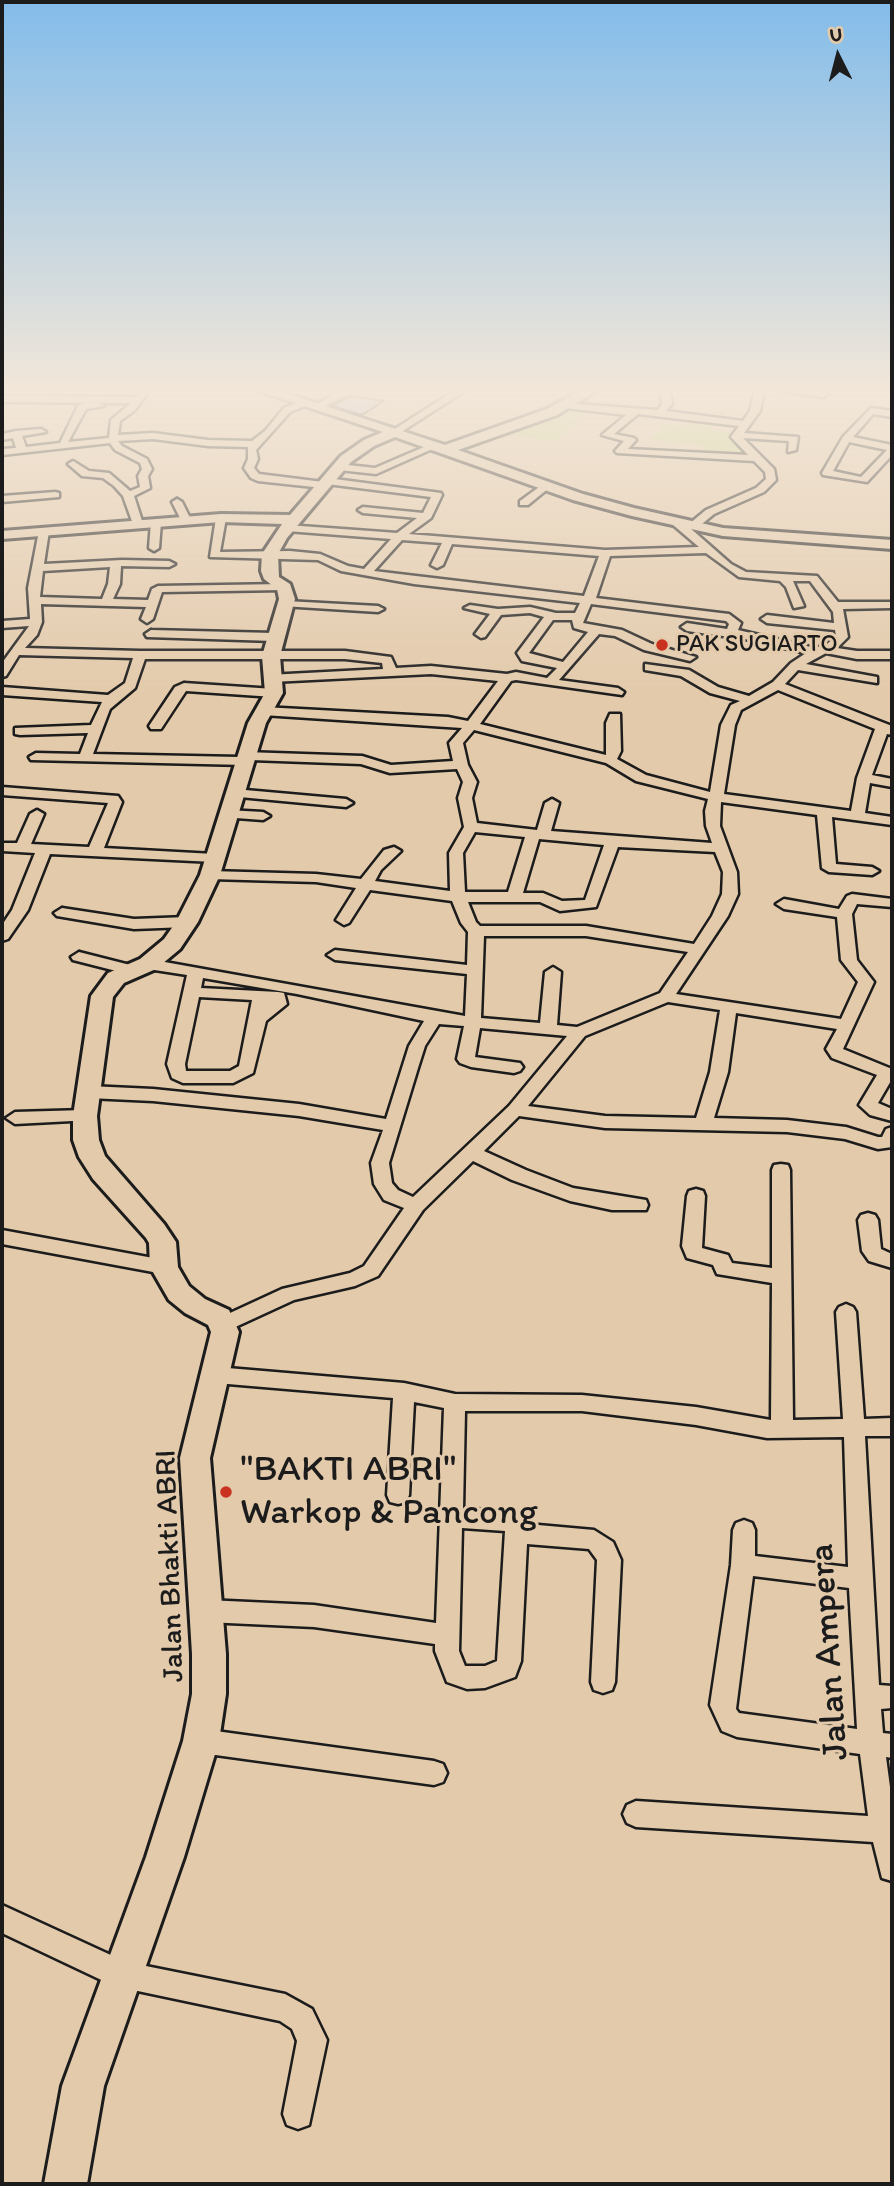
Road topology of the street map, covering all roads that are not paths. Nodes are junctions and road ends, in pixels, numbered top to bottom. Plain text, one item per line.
1 (133, 493) edge
2 (317, 493) edge
3 (375, 493) edge
4 (425, 493) edge
5 (536, 493) edge
6 (569, 493) edge
7 (753, 493) edge
8 (55, 495) dead end
9 (128, 495) joint
10 (2, 499) edge
11 (177, 502) dead end
12 (524, 503) dead end
13 (366, 506) junction
14 (429, 512) junction
15 (221, 518) junction
16 (186, 520) junction
17 (156, 522) junction
18 (676, 522) junction
19 (138, 524) junction
20 (291, 524) junction
21 (693, 526) junction
22 (485, 530) dead end
23 (44, 531) junction
24 (346, 531) junction
25 (2, 534) edge
26 (398, 538) junction
27 (449, 540) junction
28 (477, 542) junction
29 (892, 545) edge
30 (154, 548) dead end
31 (708, 551) junction
32 (605, 553) junction
33 (270, 554) junction
34 (116, 564) junction
35 (169, 564) dead end
36 (437, 565) dead end
37 (38, 568) junction
38 (370, 569) dead end
39 (782, 577) junction
40 (285, 595) junction
41 (35, 600) junction
42 (587, 600) junction
43 (106, 602) junction
44 (152, 604) junction
45 (892, 605) edge
46 (798, 606) dead end
47 (833, 606) junction
48 (470, 608) dead end
49 (378, 609) dead end
50 (498, 612) junction
51 (552, 615) junction
52 (579, 617) junction
53 (147, 619) dead end
54 (767, 619) dead end
55 (36, 622) junction
56 (2, 624) edge
57 (687, 627) dead end
58 (842, 627) junction
59 (595, 630) junction
60 (731, 633) junction
61 (481, 634) dead end
62 (150, 635) dead end
63 (820, 650) junction
64 (15, 651) junction
65 (892, 654) edge
66 (140, 655) junction
67 (690, 657) dead end
68 (566, 666) junction
69 (795, 666) junction
70 (649, 667) dead end
71 (390, 670) junction
72 (2, 672) edge
73 (271, 675) junction
74 (507, 678) junction
75 (873, 680) dead end
76 (550, 682) junction
77 (777, 685) junction
78 (2, 691) edge
79 (618, 692) dead end
80 (111, 699) junction
81 (751, 700) junction
82 (615, 717) dead end
83 (156, 726) dead end
84 (472, 726) junction
85 (95, 729) junction
86 (20, 730) dead end
87 (887, 730) edge
88 (36, 757) dead end
89 (88, 758) junction
90 (245, 758) junction
91 (610, 760) junction
92 (461, 765) junction
93 (864, 778) junction
94 (892, 783) edge
95 (2, 791) edge
96 (716, 797) junction
97 (346, 803) dead end
98 (552, 803) dead end
99 (230, 804) junction
100 (824, 812) junction
101 (37, 814) dead end
102 (263, 816) dead end
103 (857, 816) junction
104 (892, 821) edge
105 (471, 827) junction
106 (538, 834) junction
107 (612, 842) junction
108 (2, 847) edge
109 (720, 848) junction
110 (22, 849) junction
111 (44, 850) junction
112 (394, 850) dead end
113 (95, 851) junction
114 (212, 866) junction
115 (872, 871) dead end
116 (365, 884) junction
117 (458, 897) junction
118 (514, 897) junction
119 (892, 903) edge
120 (784, 904) dead end
121 (9, 913) edge
122 (62, 914) dead end
123 (844, 914) junction
124 (344, 920) dead end
125 (187, 922) junction
126 (477, 931) junction
127 (2, 936) edge
128 (697, 949) junction
129 (335, 955) dead end
130 (79, 957) dead end
131 (140, 967) junction
132 (473, 970) junction
133 (196, 972) junction
134 (554, 972) dead end
135 (192, 992) junction
136 (666, 997) junction
137 (729, 1007) junction
138 (433, 1018) junction
139 (473, 1023) junction
140 (847, 1025) junction
141 (548, 1030) junction
142 (579, 1032) junction
143 (514, 1067) dead end
144 (890, 1074) edge
145 (87, 1104) junction
146 (515, 1110) junction
147 (892, 1115) edge
148 (15, 1118) dead end
149 (393, 1126) junction
150 (703, 1126) junction
151 (892, 1133) edge
152 (471, 1152) junction
153 (781, 1170) dead end
154 (696, 1196) dead end
155 (416, 1205) junction
156 (639, 1205) dead end
157 (868, 1220) dead end
158 (2, 1237) edge
159 (892, 1261) edge
160 (163, 1267) junction
161 (782, 1278) junction
162 (846, 1312) dead end
163 (224, 1324) junction
164 (216, 1375) junction
165 (404, 1391) junction
166 (455, 1402) junction
167 (892, 1427) edge
168 (854, 1428) junction
169 (782, 1430) junction
170 (398, 1495) dead end
171 (453, 1518) junction
172 (744, 1530) dead end
173 (517, 1533) junction
174 (743, 1565) junction
175 (860, 1579) junction
176 (206, 1611) junction
177 (447, 1635) junction
178 (603, 1682) dead end
179 (867, 1697) junction
180 (892, 1697) edge
181 (201, 1741) junction
182 (881, 1744) edge
183 (434, 1773) dead end
184 (636, 1814) dead end
185 (883, 1829) junction
186 (892, 1868) edge
187 (2, 1919) edge
188 (124, 1976) junction
189 (298, 2114) dead end
190 (65, 2184) edge

1 - 9 street
2 - 20 street
3 - 13 street
4 - 14 street
5 - 12 street
6 - 18 street
7 - 21 street
8 - 10 street
9 - 19 street
11 - 16 street
13 - 14 street
13 - 24 street
14 - 26 street
15 - 16 street
15 - 20 street
15 - 33 street
16 - 17 street
17 - 19 street
17 - 30 street
18 - 21 street
18 - 31 street
19 - 23 street
20 - 24 street
20 - 33 street
21 - 29 street
22 - 28 street
23 - 25 street
23 - 37 street
24 - 26 street
26 - 27 street
26 - 38 street
27 - 28 street
27 - 36 street
28 - 32 street
31 - 32 street
31 - 39 street
32 - 42 street
33 - 40 street
33 - 42 street
34 - 35 street
34 - 37 street
34 - 43 street
37 - 41 street
39 - 46 street
39 - 47 street
40 - 44 street
40 - 49 street
40 - 73 street
41 - 43 street
41 - 55 street
42 - 52 street
42 - 60 street
43 - 44 street
44 - 53 street
45 - 47 street
47 - 58 street
48 - 50 street
50 - 51 street
50 - 61 street
51 - 52 street
51 - 68 street
52 - 59 street
54 - 58 street
55 - 56 street
55 - 64 street
57 - 60 street
58 - 63 street
59 - 67 street
59 - 68 street
60 - 63 street
62 - 73 street
63 - 65 street
63 - 69 street
64 - 66 street
64 - 72 street
66 - 73 street
66 - 80 street
68 - 76 street
69 - 75 street
69 - 77 street
70 - 81 street
71 - 73 street
71 - 73 street
71 - 74 street
73 - 83 street
73 - 84 street
73 - 90 street
74 - 76 street
74 - 84 street
76 - 79 street
77 - 81 street
77 - 87 street
78 - 80 street
80 - 85 street
81 - 96 street
82 - 91 street
84 - 91 street
84 - 92 street
85 - 86 street
85 - 89 street
87 - 93 street
88 - 89 street
89 - 90 street
90 - 92 street
90 - 99 street
91 - 96 street
92 - 105 street
93 - 94 street
93 - 103 street
95 - 113 street
96 - 100 street
96 - 109 street
97 - 99 street
98 - 106 street
99 - 102 street
99 - 114 street
100 - 103 street
100 - 115 street
101 - 110 street
103 - 104 street
105 - 106 street
105 - 117 street
106 - 107 street
106 - 118 street
107 - 109 street
107 - 118 street
108 - 110 street
109 - 128 street
110 - 111 street
111 - 113 street
111 - 121 street
112 - 116 street
113 - 114 street
114 - 116 street
114 - 125 street
116 - 117 street
116 - 124 street
117 - 118 street
117 - 126 street
119 - 123 street
120 - 123 street
121 - 127 street
122 - 125 street
123 - 140 street
125 - 131 street
126 - 128 street
126 - 132 street
128 - 136 street
129 - 132 street
130 - 131 street
131 - 133 street
131 - 145 street
132 - 139 street
133 - 135 street
133 - 138 street
134 - 141 street
135 - 135 street
136 - 137 street
136 - 142 street
137 - 140 street
137 - 150 street
138 - 139 street
138 - 149 street
139 - 141 street
139 - 143 street
140 - 144 street
141 - 142 street
142 - 146 street
144 - 147 street
145 - 148 street
145 - 149 street
145 - 160 street
146 - 150 street
146 - 152 street
149 - 155 street
150 - 151 street
152 - 155 street
152 - 156 street
153 - 161 street
154 - 161 street
155 - 163 street
157 - 159 street
158 - 160 street
160 - 163 street
161 - 169 street
162 - 168 street, Jalan Ampera
163 - 164 street, Jalan Bhakti ABRI
164 - 165 street
164 - 176 street, Jalan Bhakti ABRI
165 - 166 street
165 - 170 street
166 - 169 street
166 - 171 street
167 - 168 street
168 - 169 street
168 - 175 street, Jalan Ampera
171 - 173 street
171 - 177 street
172 - 174 street
173 - 177 street
173 - 178 street
174 - 175 street
174 - 182 street
175 - 179 street, Jalan Ampera
176 - 177 street
176 - 181 street, Jalan Bhakti ABRI
179 - 180 street
179 - 182 street, Jalan Ampera
181 - 183 street
181 - 188 street, Jalan Bhakti ABRI
182 - 185 street, Jalan Ampera
184 - 185 street
185 - 186 street, Jalan Ampera
187 - 188 street
188 - 189 street
188 - 190 street, Jalan Bhakti ABRI

